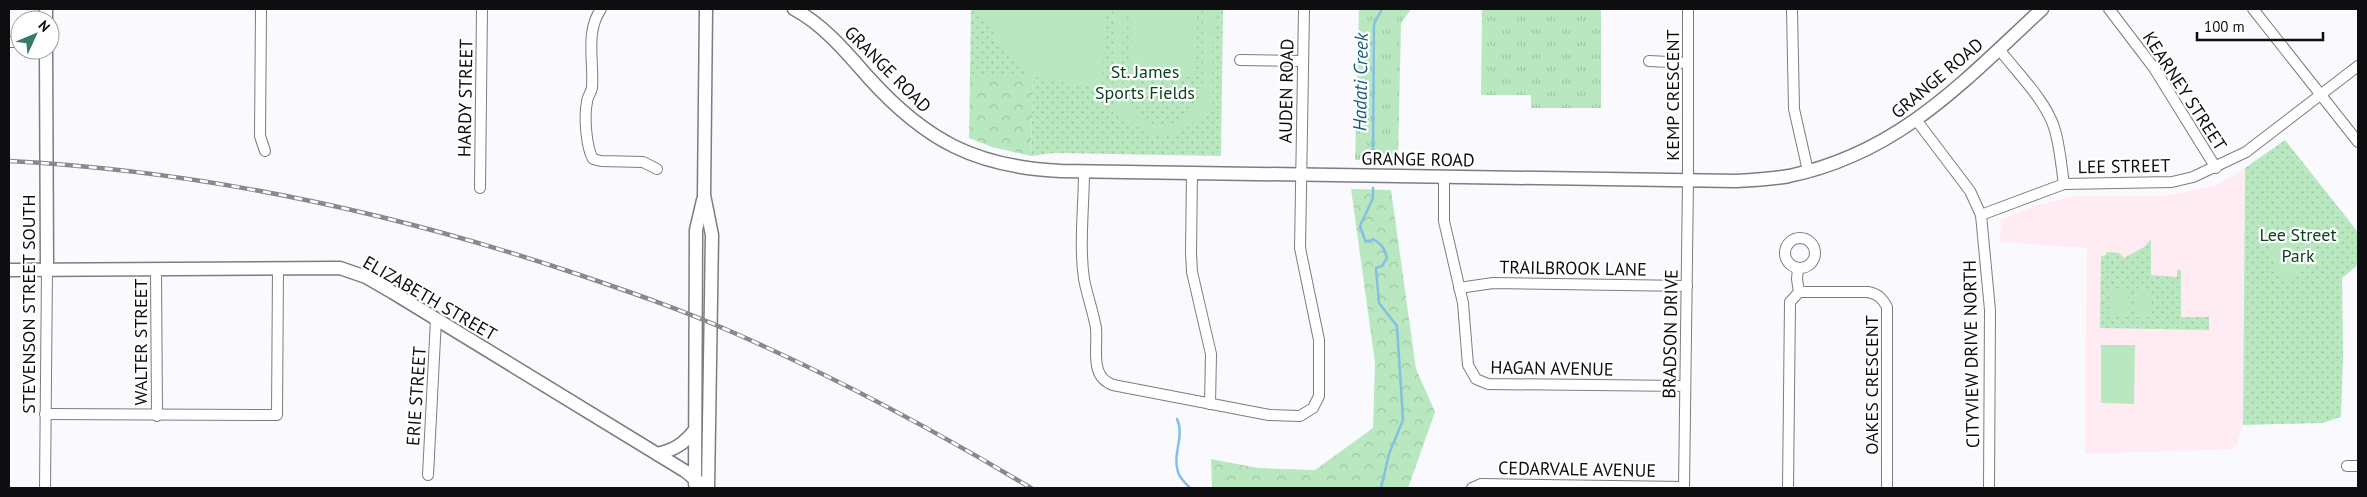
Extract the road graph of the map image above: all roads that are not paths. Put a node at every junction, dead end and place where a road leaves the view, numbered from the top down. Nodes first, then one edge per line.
1 (261, 9) edge
2 (482, 9) edge
3 (601, 9) edge
4 (706, 9) edge
5 (794, 9) edge
6 (1304, 9) edge
7 (1688, 9) edge
8 (1792, 9) edge
9 (2042, 9) edge
10 (2109, 9) edge
11 (2253, 9) edge
12 (1998, 49) junction
13 (46, 60) edge
14 (1240, 60) dead end
15 (1303, 61) junction
16 (1648, 61) dead end
17 (1688, 63) junction
18 (2358, 66) edge
19 (2322, 94) junction
20 (1917, 120) junction
21 (2358, 142) edge
22 (266, 151) dead end
23 (2216, 168) junction
24 (657, 169) dead end
25 (1084, 171) junction
26 (1808, 171) junction
27 (1192, 172) junction
28 (1301, 175) junction
29 (1444, 177) junction
30 (1688, 181) junction
31 (2064, 184) junction
32 (480, 188) dead end
33 (704, 195) junction
34 (1981, 215) junction
35 (278, 268) junction
36 (1798, 268) dead end
37 (47, 269) junction
38 (156, 269) junction
39 (9, 270) edge
40 (1687, 286) junction
41 (1460, 288) junction
42 (1799, 292) junction
43 (436, 319) junction
44 (1685, 386) junction
45 (1210, 404) junction
46 (45, 414) junction
47 (157, 416) junction
48 (695, 430) junction
49 (657, 454) junction
50 (2347, 466) dead end
51 (2358, 466) edge
52 (428, 475) dead end
53 (695, 484) edge
54 (45, 488) edge
55 (707, 488) edge
56 (1472, 488) edge
57 (1684, 488) edge
58 (1788, 488) edge
59 (1887, 488) edge
60 (1989, 488) edge

1 - 22 street
2 - 32 street, HARDY STREET
3 - 24 street
4 - 33 main road
5 - 25 main road, GRANGE ROAD
6 - 15 street, AUDEN ROAD
7 - 17 street, KEMP CRESCENT
8 - 26 street
9 - 12 main road, GRANGE ROAD
10 - 23 street, KEARNEY STREET
11 - 19 street
12 - 20 main road, GRANGE ROAD
12 - 31 street
13 - 37 main road, STEVENSON STREET SOUTH
14 - 15 street
15 - 28 street, AUDEN ROAD
16 - 17 street
17 - 30 street, KEMP CRESCENT
18 - 19 street, LEE STREET
19 - 21 street
19 - 23 street, LEE STREET
20 - 26 main road, GRANGE ROAD
20 - 34 street, CITYVIEW DRIVE NORTH
23 - 31 street, LEE STREET
25 - 27 main road, GRANGE ROAD
25 - 45 street
26 - 30 main road, GRANGE ROAD
27 - 28 main road, GRANGE ROAD
27 - 45 street
28 - 29 main road, GRANGE ROAD
28 - 45 street, AUDEN ROAD
29 - 30 main road, GRANGE ROAD
29 - 41 street, HAGAN AVENUE
30 - 40 street, BRADSON DRIVE
31 - 34 street, LEE STREET
33 - 48 main road
33 - 55 main road
34 - 60 street, CITYVIEW DRIVE NORTH
35 - 38 main road, ELIZABETH STREET
35 - 43 main road, ELIZABETH STREET
35 - 47 street
36 - 42 street
37 - 38 main road, ELIZABETH STREET
37 - 39 main road, ELIZABETH STREET
37 - 46 street, STEVENSON STREET SOUTH
38 - 47 street, WALTER STREET
40 - 41 street, TRAILBROOK LANE
40 - 44 street, BRADSON DRIVE
41 - 44 street, HAGAN AVENUE
42 - 58 street
42 - 59 street, OAKES CRESCENT
43 - 49 main road, ELIZABETH STREET
43 - 52 street, ERIE STREET
44 - 57 street, BRADSON DRIVE
46 - 47 street
46 - 54 street, STEVENSON STREET SOUTH
48 - 49 main road
48 - 53 main road
49 - 53 main road, ELIZABETH STREET
50 - 51 street
53 - 55 main road, ELIZABETH STREET
56 - 57 street, CEDARVALE AVENUE

